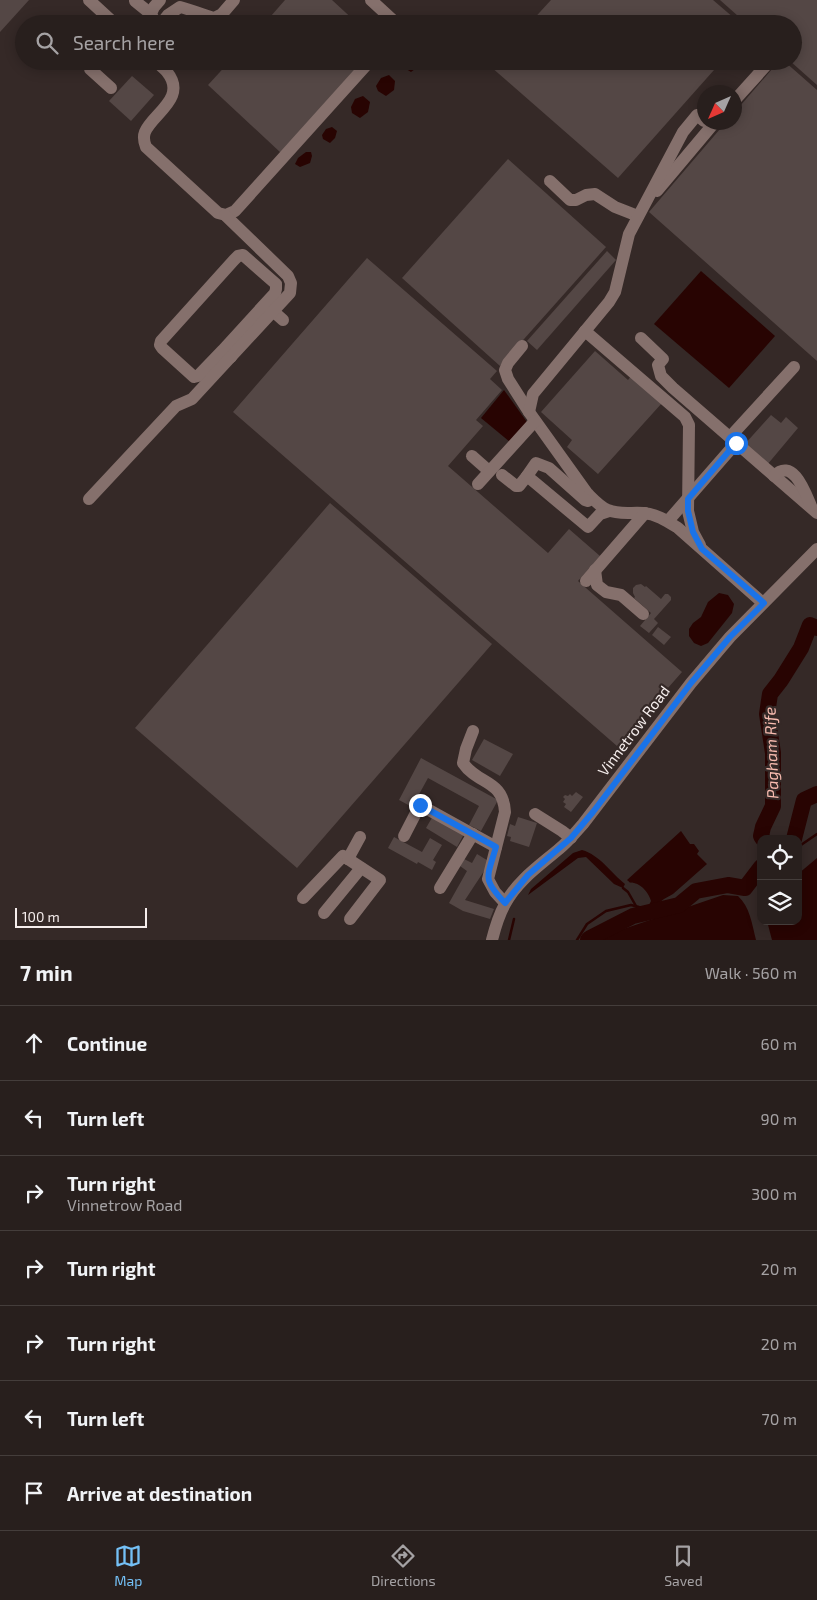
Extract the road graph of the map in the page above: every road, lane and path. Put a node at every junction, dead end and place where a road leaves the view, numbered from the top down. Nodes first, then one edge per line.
1 (90, 0) edge
2 (160, 0) edge
3 (234, 0) edge
4 (371, 0) edge
5 (135, 1) edge
6 (106, 15) edge
7 (151, 15) edge
8 (156, 15) edge
9 (169, 15) edge
10 (203, 15) edge
11 (220, 15) edge
12 (387, 15) edge
13 (91, 70) edge
14 (165, 70) edge
15 (362, 70) edge
16 (762, 70) edge
17 (111, 88) dead end
18 (742, 92) edge
19 (697, 115) edge
20 (704, 130) edge
21 (550, 181) dead end
22 (639, 213) junction
23 (226, 215) junction
24 (256, 322) junction
25 (585, 331) junction
26 (641, 338) dead end
27 (522, 346) dead end
28 (227, 353) junction
29 (794, 367) dead end
30 (532, 416) junction
31 (733, 440) junction
32 (472, 456) dead end
33 (489, 471) junction
34 (502, 475) dead end
35 (527, 476) junction
36 (478, 484) dead end
37 (89, 499) dead end
38 (688, 499) junction
39 (603, 507) junction
40 (814, 511) edge
41 (645, 513) junction
42 (668, 521) junction
43 (702, 549) junction
44 (817, 549) edge
45 (595, 570) junction
46 (586, 581) dead end
47 (764, 603) junction
48 (643, 614) dead end
49 (473, 732) dead end
50 (535, 814) dead end
51 (473, 834) junction
52 (404, 836) dead end
53 (360, 837) dead end
54 (571, 838) junction
55 (496, 847) junction
56 (348, 859) junction
57 (361, 868) junction
58 (440, 888) dead end
59 (304, 898) dead end
60 (505, 903) junction
61 (324, 913) dead end
62 (350, 919) dead end
63 (492, 940) edge

1 - 6 street
2 - 8 street
3 - 11 street
4 - 12 street
5 - 7 street
9 - 10 street
13 - 17 street
14 - 23 street
15 - 23 street
16 - 18 street
19 - 22 street
20 - 22 street
21 - 22 street
22 - 25 street
23 - 24 street
24 - 28 street
24 - 28 street
25 - 30 street
25 - 38 street
26 - 31 street
27 - 30 street
28 - 37 street
29 - 31 street
30 - 33 street
30 - 39 street
31 - 38 street
31 - 40 street
32 - 33 street
33 - 36 street
34 - 35 street
35 - 39 street
35 - 39 street
38 - 42 street
38 - 43 street
39 - 41 street
41 - 42 street
41 - 45 street
42 - 43 street
43 - 47 street
44 - 47 street, Vinnetrow Road
45 - 46 street
45 - 48 street
47 - 54 street, Vinnetrow Road
49 - 55 street
50 - 54 street
51 - 52 street
51 - 55 street
51 - 58 street
53 - 56 street
54 - 60 street, Vinnetrow Road
55 - 60 street
56 - 57 street
56 - 59 street
57 - 61 street
57 - 62 street
60 - 63 street, Vinnetrow Road

